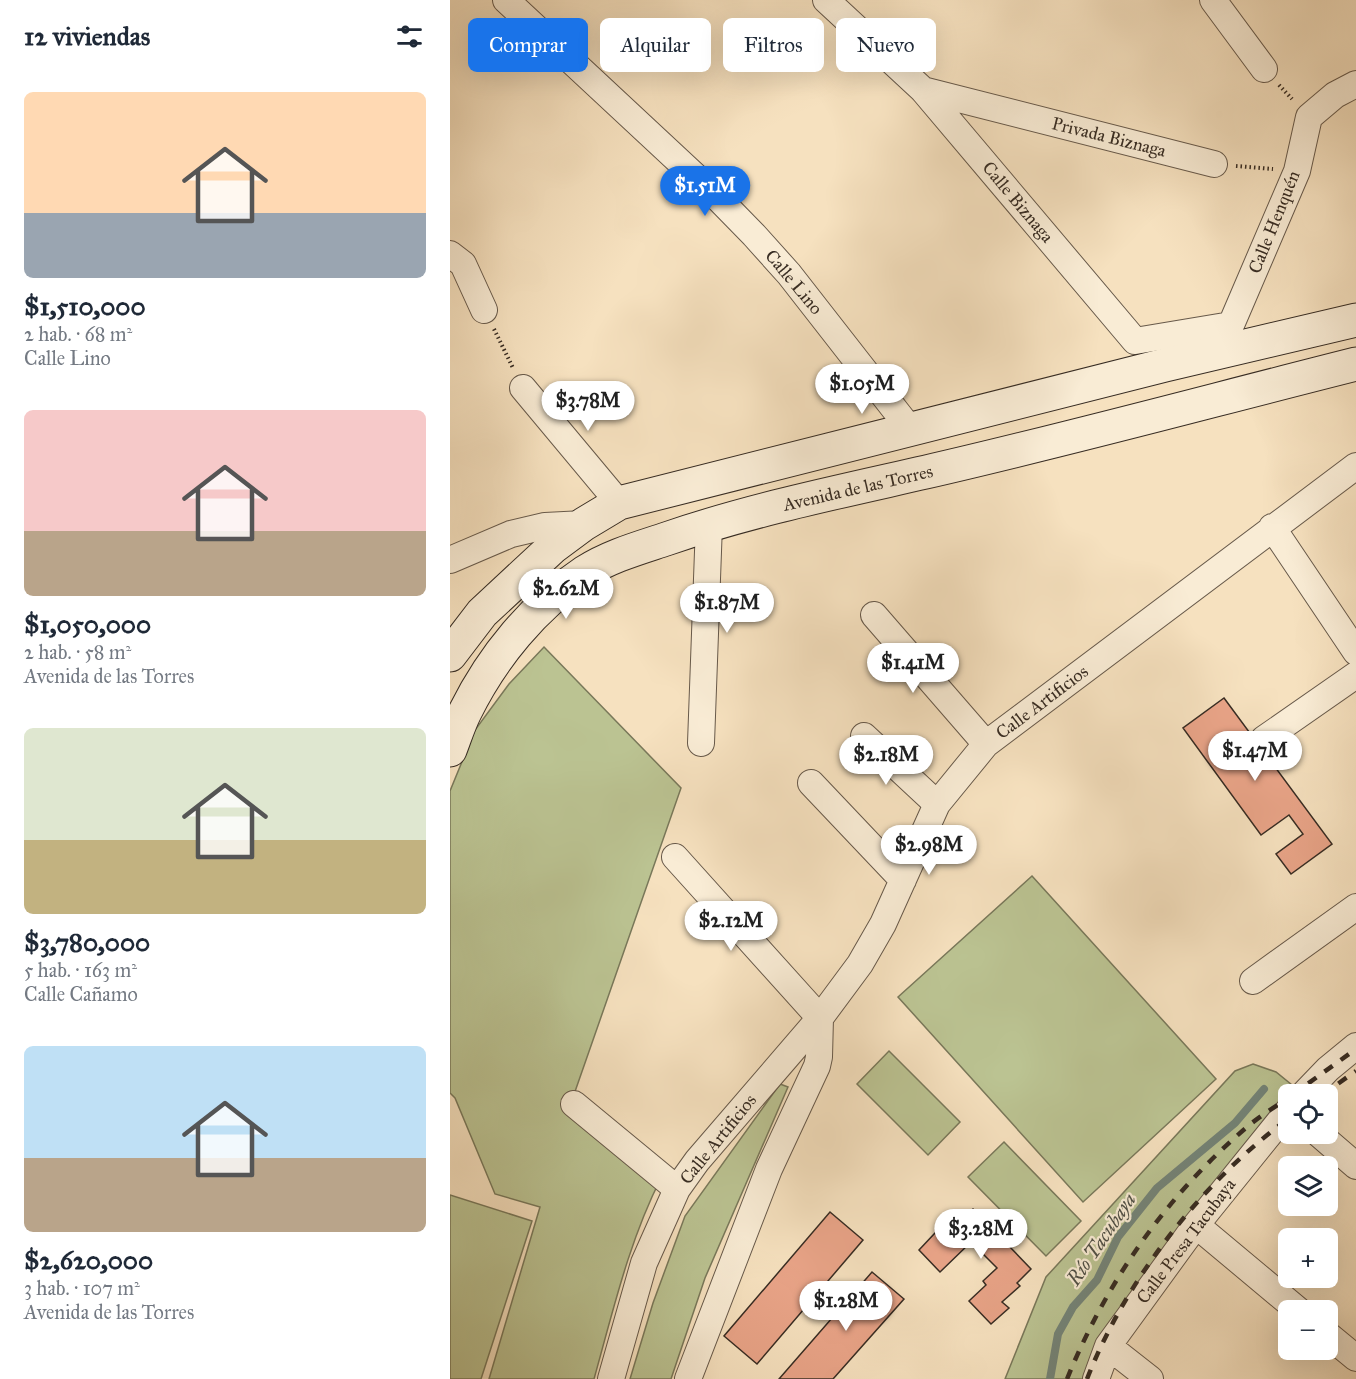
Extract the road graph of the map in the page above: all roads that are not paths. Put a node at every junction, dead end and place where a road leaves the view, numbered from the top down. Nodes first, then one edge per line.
1 (506, 0) edge
2 (826, 0) edge
3 (1213, 0) edge
4 (1264, 69) road end
5 (1356, 84) edge
6 (923, 90) junction
7 (1214, 164) road end
8 (454, 264) edge
9 (484, 310) road end
10 (1356, 320) edge
11 (1231, 325) joint
12 (1356, 364) edge
13 (523, 388) road end
14 (910, 429) junction
15 (807, 455) junction
16 (1356, 466) edge
17 (812, 498) junction
18 (619, 503) junction
19 (584, 524) junction
20 (709, 524) junction
21 (1272, 527) junction
22 (450, 560) edge
23 (874, 615) dead end
24 (1356, 652) edge
25 (450, 655) edge
26 (1356, 675) edge
27 (864, 736) dead end
28 (1264, 739) dead end
29 (701, 743) dead end
30 (986, 744) junction
31 (450, 750) edge
32 (811, 783) dead end
33 (938, 804) junction
34 (675, 857) dead end
35 (903, 880) junction
36 (1356, 907) edge
37 (1253, 981) dead end
38 (820, 1018) junction
39 (1356, 1046) edge
40 (1314, 1084) edge
41 (574, 1104) dead end
42 (1278, 1123) edge
43 (1331, 1144) edge
44 (1356, 1166) edge
45 (677, 1189) junction
46 (1196, 1225) junction
47 (1286, 1300) edge
48 (1338, 1344) edge
49 (1108, 1346) junction
50 (1356, 1359) edge
51 (611, 1379) edge
52 (688, 1379) edge
53 (1096, 1379) edge
54 (1149, 1379) edge

1 - 14 street, Calle Lino
2 - 6 street, Calle Biznaga
3 - 4 street
5 - 11 street, Calle Henquén
6 - 7 street, Privada Biznaga
6 - 11 street, Calle Biznaga
8 - 9 street
10 - 14 street
12 - 17 street, Avenida de las Torres
13 - 18 street
14 - 15 street
15 - 17 street
15 - 18 street
16 - 21 street, Calle Artificios
17 - 20 street, Avenida de las Torres
18 - 19 street
19 - 22 street
19 - 25 street
20 - 29 street
20 - 31 street, Avenida de las Torres
21 - 24 street
21 - 30 street, Calle Artificios
23 - 30 street
26 - 28 street
27 - 33 street
30 - 33 street, Calle Artificios
32 - 35 street
33 - 35 street, Calle Artificios
34 - 38 street
35 - 38 street, Calle Artificios
36 - 37 street
38 - 45 street, Calle Artificios
38 - 52 street
39 - 40 street
41 - 45 street
42 - 46 street, Calle Presa Tacubaya
43 - 44 street
45 - 51 street, Calle Artificios
46 - 47 street
46 - 49 street, Calle Presa Tacubaya
48 - 50 street
49 - 53 street, Calle Presa Tacubaya
49 - 54 street

